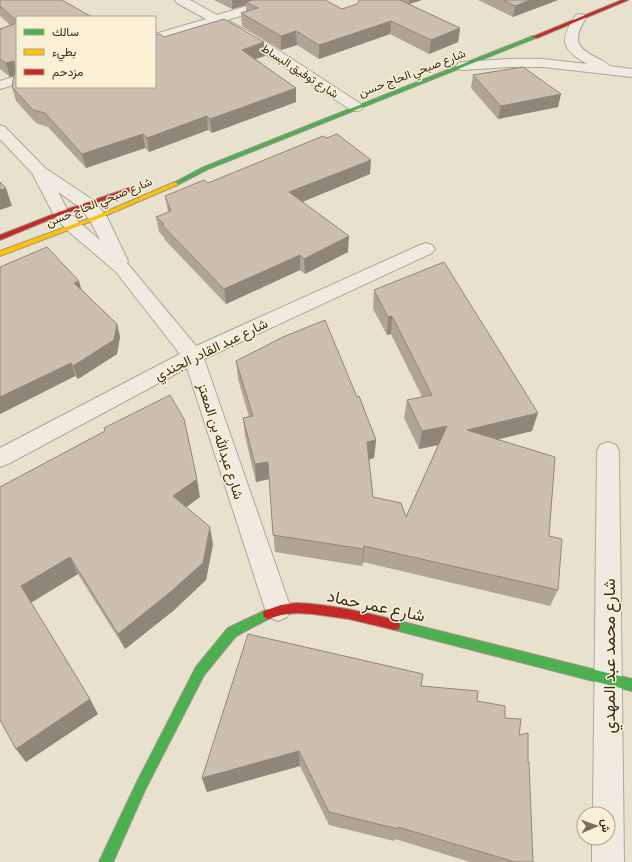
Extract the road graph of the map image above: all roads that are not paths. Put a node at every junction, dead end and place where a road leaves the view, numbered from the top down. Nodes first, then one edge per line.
1 (181, 0) edge
2 (280, 0) edge
3 (626, 0) edge
4 (580, 18) junction
5 (217, 19) junction
6 (156, 38) edge
7 (463, 66) junction
8 (610, 70) junction
9 (632, 73) edge
10 (16, 80) edge
11 (0, 85) edge
12 (356, 107) junction
13 (0, 130) edge
14 (206, 168) junction
15 (39, 171) junction
16 (168, 177) dead end
17 (138, 187) dead end
18 (87, 204) junction
19 (61, 213) junction
20 (98, 217) junction
21 (74, 227) junction
22 (0, 238) edge
23 (426, 248) dead end
24 (0, 254) edge
25 (122, 268) junction
26 (193, 356) junction
27 (608, 451) dead end
28 (0, 458) edge
29 (278, 609) junction
30 (621, 683) edge
31 (106, 862) edge
32 (608, 862) edge

1 - 5 street, شارع توفيق البساط
2 - 5 street
3 - 4 street, شارع صبحي الحاج حسن
4 - 7 street, شارع صبحي الحاج حسن
4 - 8 street
5 - 6 street
5 - 12 street, شارع توفيق البساط
7 - 8 street
7 - 12 street, شارع صبحي الحاج حسن
8 - 9 street
10 - 11 street
12 - 14 street, شارع صبحي الحاج حسن
13 - 15 street, شارع عبدالله بن المعتز
14 - 16 street, شارع صبحي الحاج حسن
14 - 20 street, شارع صبحي الحاج حسن
15 - 18 street, شارع عبدالله بن المعتز
15 - 19 street, شارع عبدالله بن المعتز
17 - 18 street, شارع صبحي الحاج حسن
18 - 19 street, شارع صبحي الحاج حسن
18 - 20 street, شارع عبدالله بن المعتز
19 - 21 street, شارع عبدالله بن المعتز
19 - 22 street, شارع صبحي الحاج حسن
20 - 21 street, شارع صبحي الحاج حسن
20 - 25 street, شارع عبدالله بن المعتز
21 - 24 street, شارع صبحي الحاج حسن
21 - 25 street, شارع عبدالله بن المعتز
23 - 26 street, شارع عبد القادر الجندي
25 - 26 street, شارع عبدالله بن المعتز
26 - 28 street, شارع عبد القادر الجندي
26 - 29 street, شارع عبدالله بن المعتز
27 - 30 street, شارع محمد عبد المهدي
29 - 30 street, شارع عمر حماد
29 - 31 street, شارع عمر حماد
30 - 32 street, شارع محمد عبد المهدي

